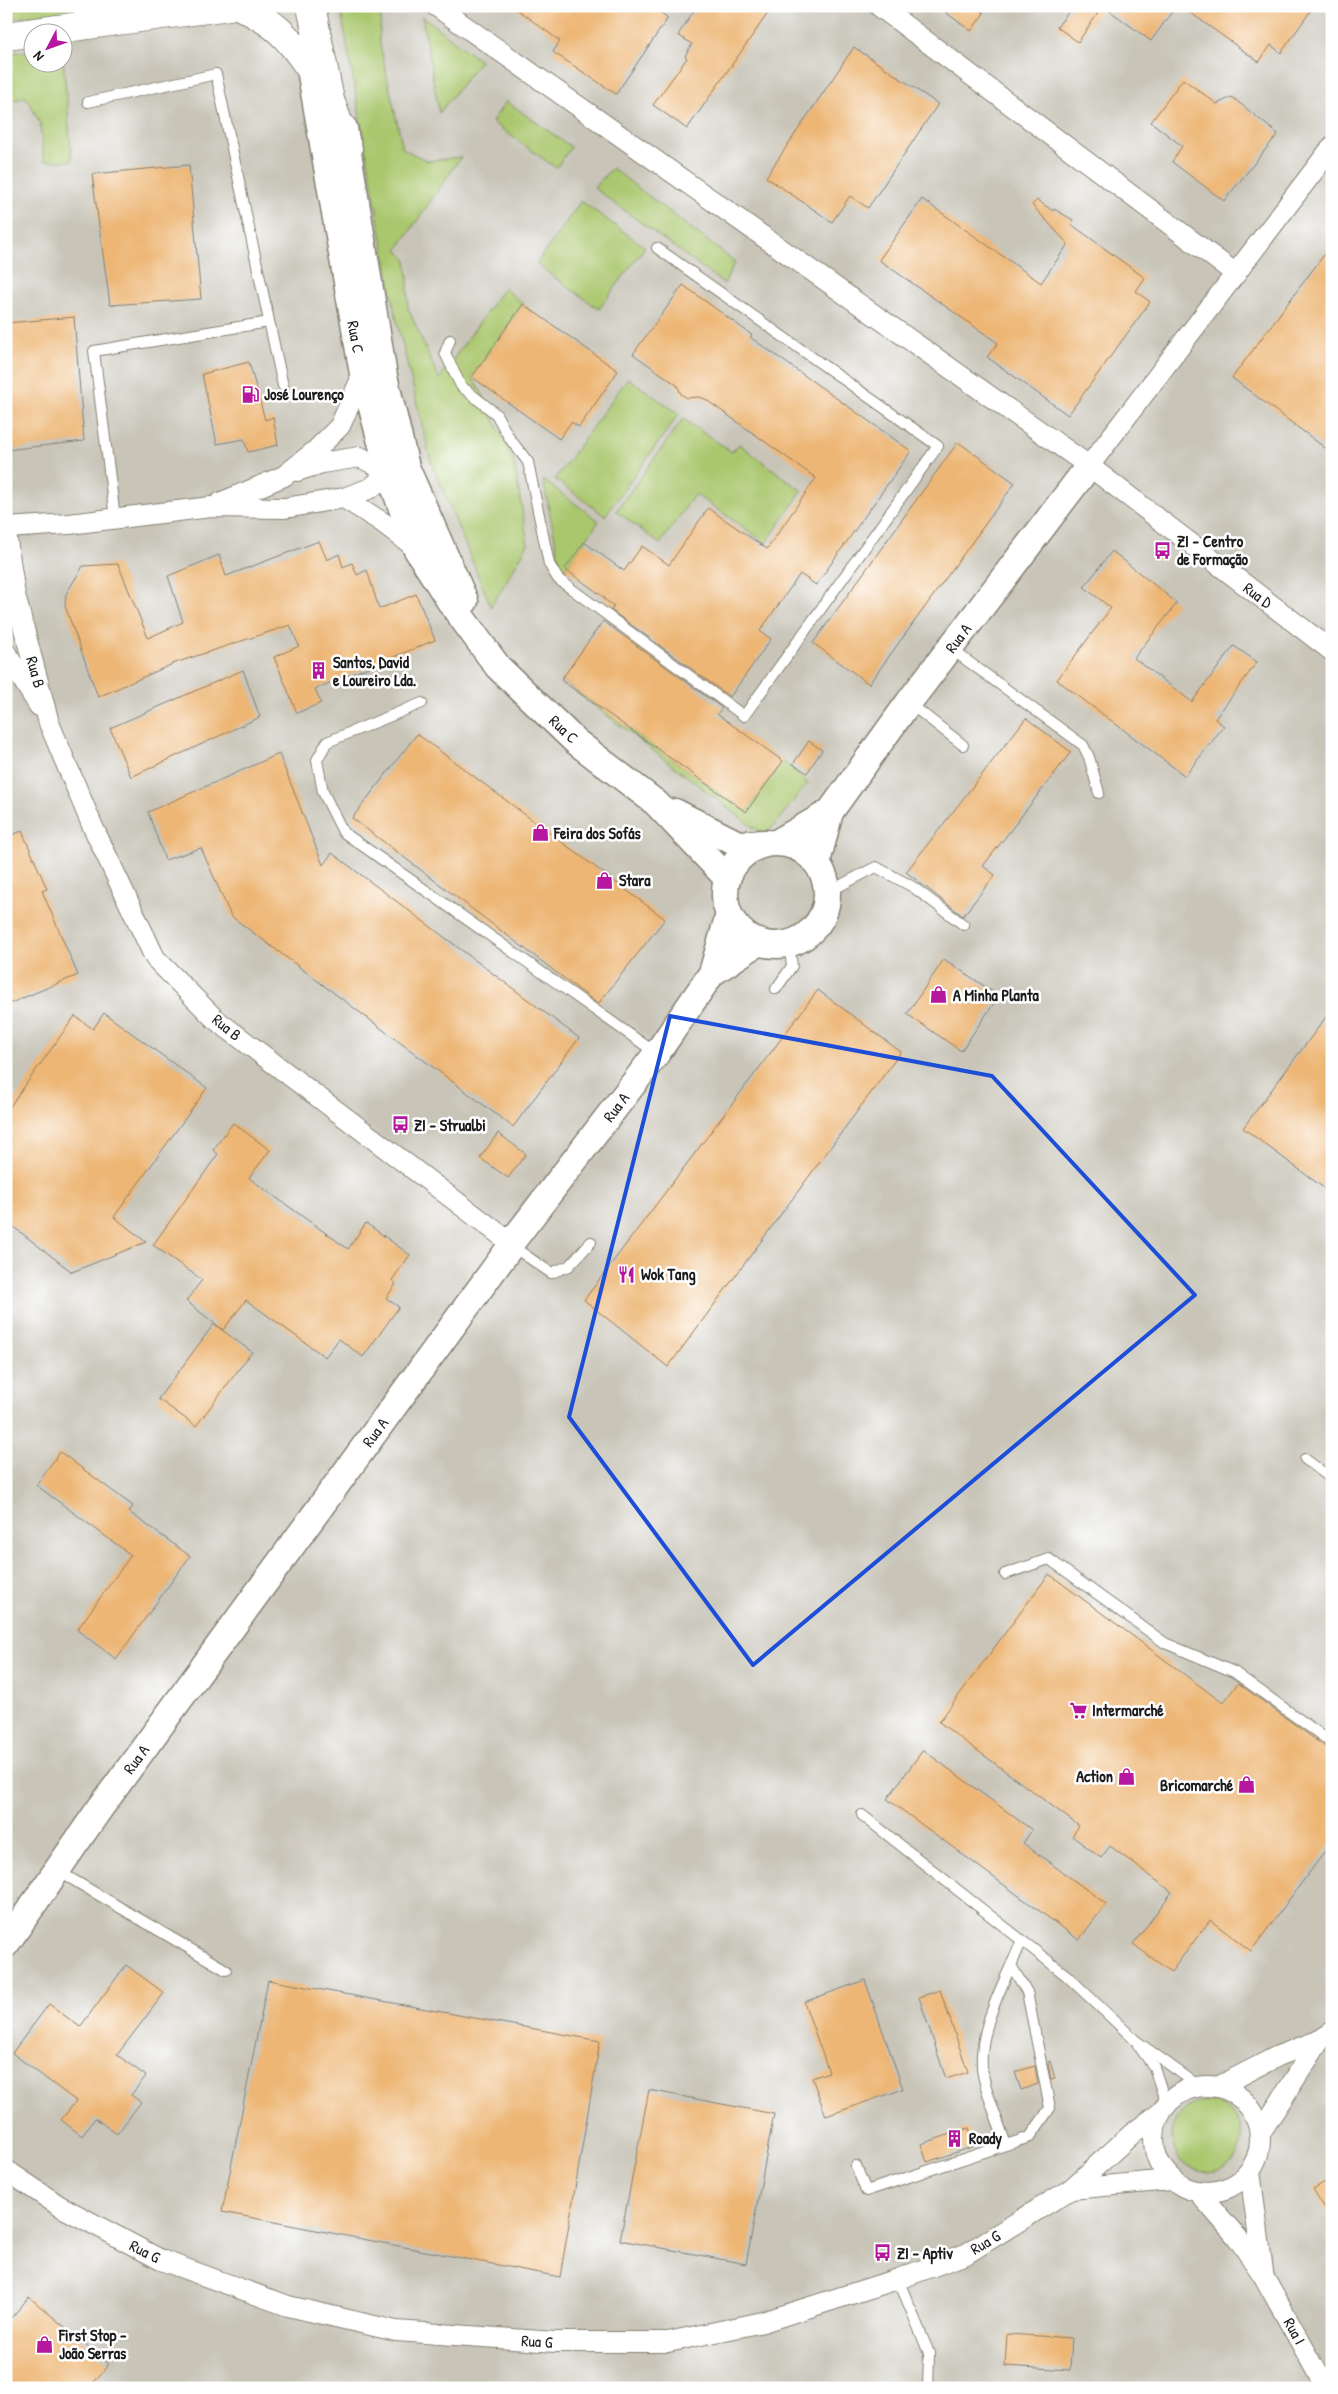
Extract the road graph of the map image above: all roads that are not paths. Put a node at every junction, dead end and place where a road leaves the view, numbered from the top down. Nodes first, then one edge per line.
1 (229, 6) edge
2 (240, 6) edge
3 (299, 6) edge
4 (311, 6) edge
5 (324, 6) edge
6 (436, 6) edge
7 (879, 6) edge
8 (6, 36) edge
9 (309, 66) junction
10 (88, 102) dead end
11 (1332, 147) edge
12 (348, 150) junction
13 (657, 248) dead end
14 (1236, 274) junction
15 (269, 322) junction
16 (450, 340) dead end
17 (362, 374) junction
18 (283, 386) dead end
19 (1089, 466) junction
20 (398, 470) junction
21 (284, 476) junction
22 (344, 498) junction
23 (212, 507) junction
24 (115, 518) junction
25 (6, 528) edge
26 (6, 533) edge
27 (416, 548) junction
28 (483, 643) junction
29 (950, 648) junction
30 (1332, 651) edge
31 (6, 653) edge
32 (6, 674) edge
33 (24, 683) junction
34 (909, 702) junction
35 (422, 703) dead end
36 (49, 723) junction
37 (963, 745) dead end
38 (1099, 793) dead end
39 (656, 803) junction
40 (830, 812) junction
41 (772, 843) junction
42 (817, 862) junction
43 (727, 878) junction
44 (828, 892) junction
45 (729, 914) junction
46 (964, 925) dead end
47 (759, 942) junction
48 (789, 944) junction
49 (712, 973) junction
50 (776, 989) dead end
51 (657, 1053) junction
52 (592, 1242) dead end
53 (511, 1245) junction
54 (1305, 1459) dead end
55 (1332, 1479) edge
56 (1005, 1574) dead end
57 (1332, 1743) edge
58 (862, 1815) dead end
59 (58, 1872) junction
60 (1022, 1940) junction
61 (6, 1944) edge
62 (1012, 1967) junction
63 (226, 1970) dead end
64 (1326, 2036) edge
65 (1135, 2040) junction
66 (1209, 2086) junction
67 (1163, 2109) junction
68 (1260, 2133) junction
69 (1006, 2145) junction
70 (856, 2166) dead end
71 (6, 2170) edge
72 (1250, 2171) junction
73 (1171, 2180) junction
74 (1070, 2189) junction
75 (1198, 2192) junction
76 (1263, 2275) junction
77 (898, 2279) junction
78 (928, 2388) edge
79 (1326, 2388) edge

1 - 8 main road
2 - 9 main road
3 - 9 street, Rua C
4 - 12 main road
5 - 12 street, Rua C
6 - 19 street, Rua D
7 - 14 street
9 - 17 street, Rua C
10 - 15 lane
11 - 14 street
12 - 20 street, Rua C
13 - 16 lane
14 - 19 street
15 - 18 lane
15 - 24 lane
17 - 20 street, Rua C
17 - 21 street
19 - 29 street, Rua A
19 - 30 street, Rua D
20 - 21 street
20 - 22 street
20 - 27 street, Rua C
20 - 28 street, Rua C
21 - 23 street
22 - 23 street
22 - 27 street
23 - 24 street
24 - 25 street
26 - 36 street, Rua B
27 - 28 street, Rua C
28 - 39 street, Rua C
29 - 34 street, Rua A
29 - 38 lane
31 - 33 street, Rua B
32 - 33 street, Rua B
33 - 36 street, Rua B
34 - 37 lane
34 - 40 street, Rua A
35 - 51 lane
36 - 53 street, Rua B
39 - 41 street, Rua C
39 - 43 street, Rua C
40 - 41 street, Rua A
40 - 42 street, Rua A
41 - 42 street
41 - 43 street
42 - 44 street
43 - 45 street
44 - 46 lane
44 - 48 street
45 - 47 street
45 - 49 street, Rua A
47 - 48 street
47 - 49 street
48 - 50 lane
49 - 51 street, Rua A
51 - 53 street, Rua A
52 - 53 lane
53 - 59 street, Rua A
54 - 55 lane
56 - 57 lane
58 - 60 lane
59 - 61 street, Rua A
59 - 63 lane
60 - 62 lane
60 - 65 lane
62 - 69 lane
62 - 69 lane
64 - 66 street
64 - 68 street
65 - 66 lane
65 - 67 lane
66 - 67 street
66 - 68 street
67 - 73 street
67 - 74 street, Rua G
68 - 72 street
69 - 70 lane
71 - 77 street, Rua G
72 - 75 street
72 - 76 street
73 - 74 street
73 - 75 street
74 - 77 street, Rua G
75 - 76 street, Rua I
76 - 79 street, Rua I
77 - 78 lane

